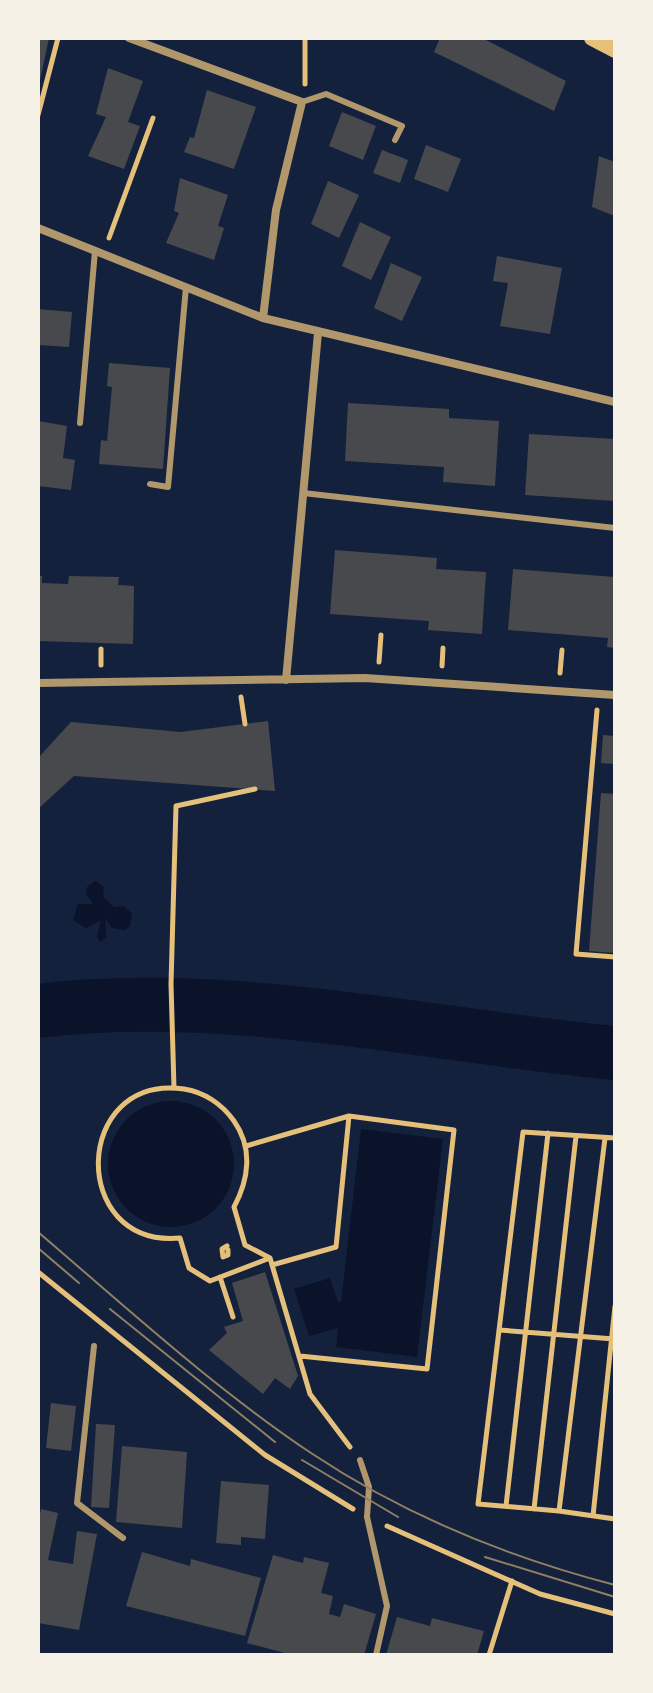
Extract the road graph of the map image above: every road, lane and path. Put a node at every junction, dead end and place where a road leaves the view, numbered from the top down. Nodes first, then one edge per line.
1 (58, 38) edge
2 (129, 38) edge
3 (305, 38) edge
4 (592, 38) edge
5 (615, 50) edge
6 (302, 102) junction
7 (38, 115) edge
8 (153, 118) dead end
9 (395, 140) dead end
10 (38, 228) edge
11 (99, 252) junction
12 (186, 287) junction
13 (263, 318) junction
14 (318, 333) junction
15 (615, 402) edge
16 (80, 423) dead end
17 (150, 484) dead end
18 (303, 493) junction
19 (615, 528) edge
20 (381, 635) dead end
21 (378, 679) junction
22 (286, 680) junction
23 (238, 681) junction
24 (38, 683) edge
25 (599, 693) junction
26 (615, 695) edge
27 (245, 724) dead end
28 (255, 789) dead end
29 (615, 957) edge
30 (174, 1088) junction
31 (349, 1116) junction
32 (548, 1133) junction
33 (576, 1136) junction
34 (605, 1138) junction
35 (615, 1138) edge
36 (246, 1146) junction
37 (271, 1262) junction
38 (38, 1272) edge
39 (220, 1277) junction
40 (615, 1306) edge
41 (233, 1317) dead end
42 (499, 1330) junction
43 (527, 1333) junction
44 (555, 1335) junction
45 (582, 1337) junction
46 (613, 1339) edge
47 (94, 1346) dead end
48 (300, 1356) junction
49 (360, 1460) joint
50 (506, 1506) junction
51 (534, 1509) junction
52 (559, 1511) junction
53 (593, 1516) junction
54 (367, 1517) junction
55 (615, 1519) edge
56 (123, 1538) dead end
57 (512, 1581) junction
58 (615, 1614) edge
59 (376, 1655) edge
60 (489, 1655) edge

1 - 7 path
2 - 6 street
3 - 6 path
4 - 5 main road
6 - 9 lane
6 - 13 street
8 - 11 path
10 - 11 street
11 - 12 street
11 - 16 lane
12 - 13 street
12 - 17 lane
13 - 14 street
14 - 15 street
14 - 18 street
18 - 19 lane
18 - 22 street
20 - 21 path
21 - 22 street
21 - 25 street
22 - 23 street
23 - 24 street
23 - 27 path
25 - 26 street
25 - 29 path
28 - 30 path
30 - 36 path
30 - 39 path
31 - 36 path
31 - 37 path
31 - 48 path
32 - 33 path
32 - 42 path
32 - 43 path
33 - 34 path
33 - 44 path
34 - 35 path
34 - 45 path
36 - 37 path
37 - 39 path
37 - 48 path
38 - 54 path
39 - 41 path
40 - 46 path
42 - 43 path
42 - 50 path
43 - 44 path
43 - 50 path
44 - 45 path
44 - 51 path
45 - 46 path
45 - 52 path
46 - 53 path
47 - 56 lane
48 - 49 path
49 - 54 lane
50 - 51 path
51 - 52 path
52 - 53 path
53 - 55 path
54 - 57 path
54 - 59 lane
57 - 58 path
57 - 60 path

